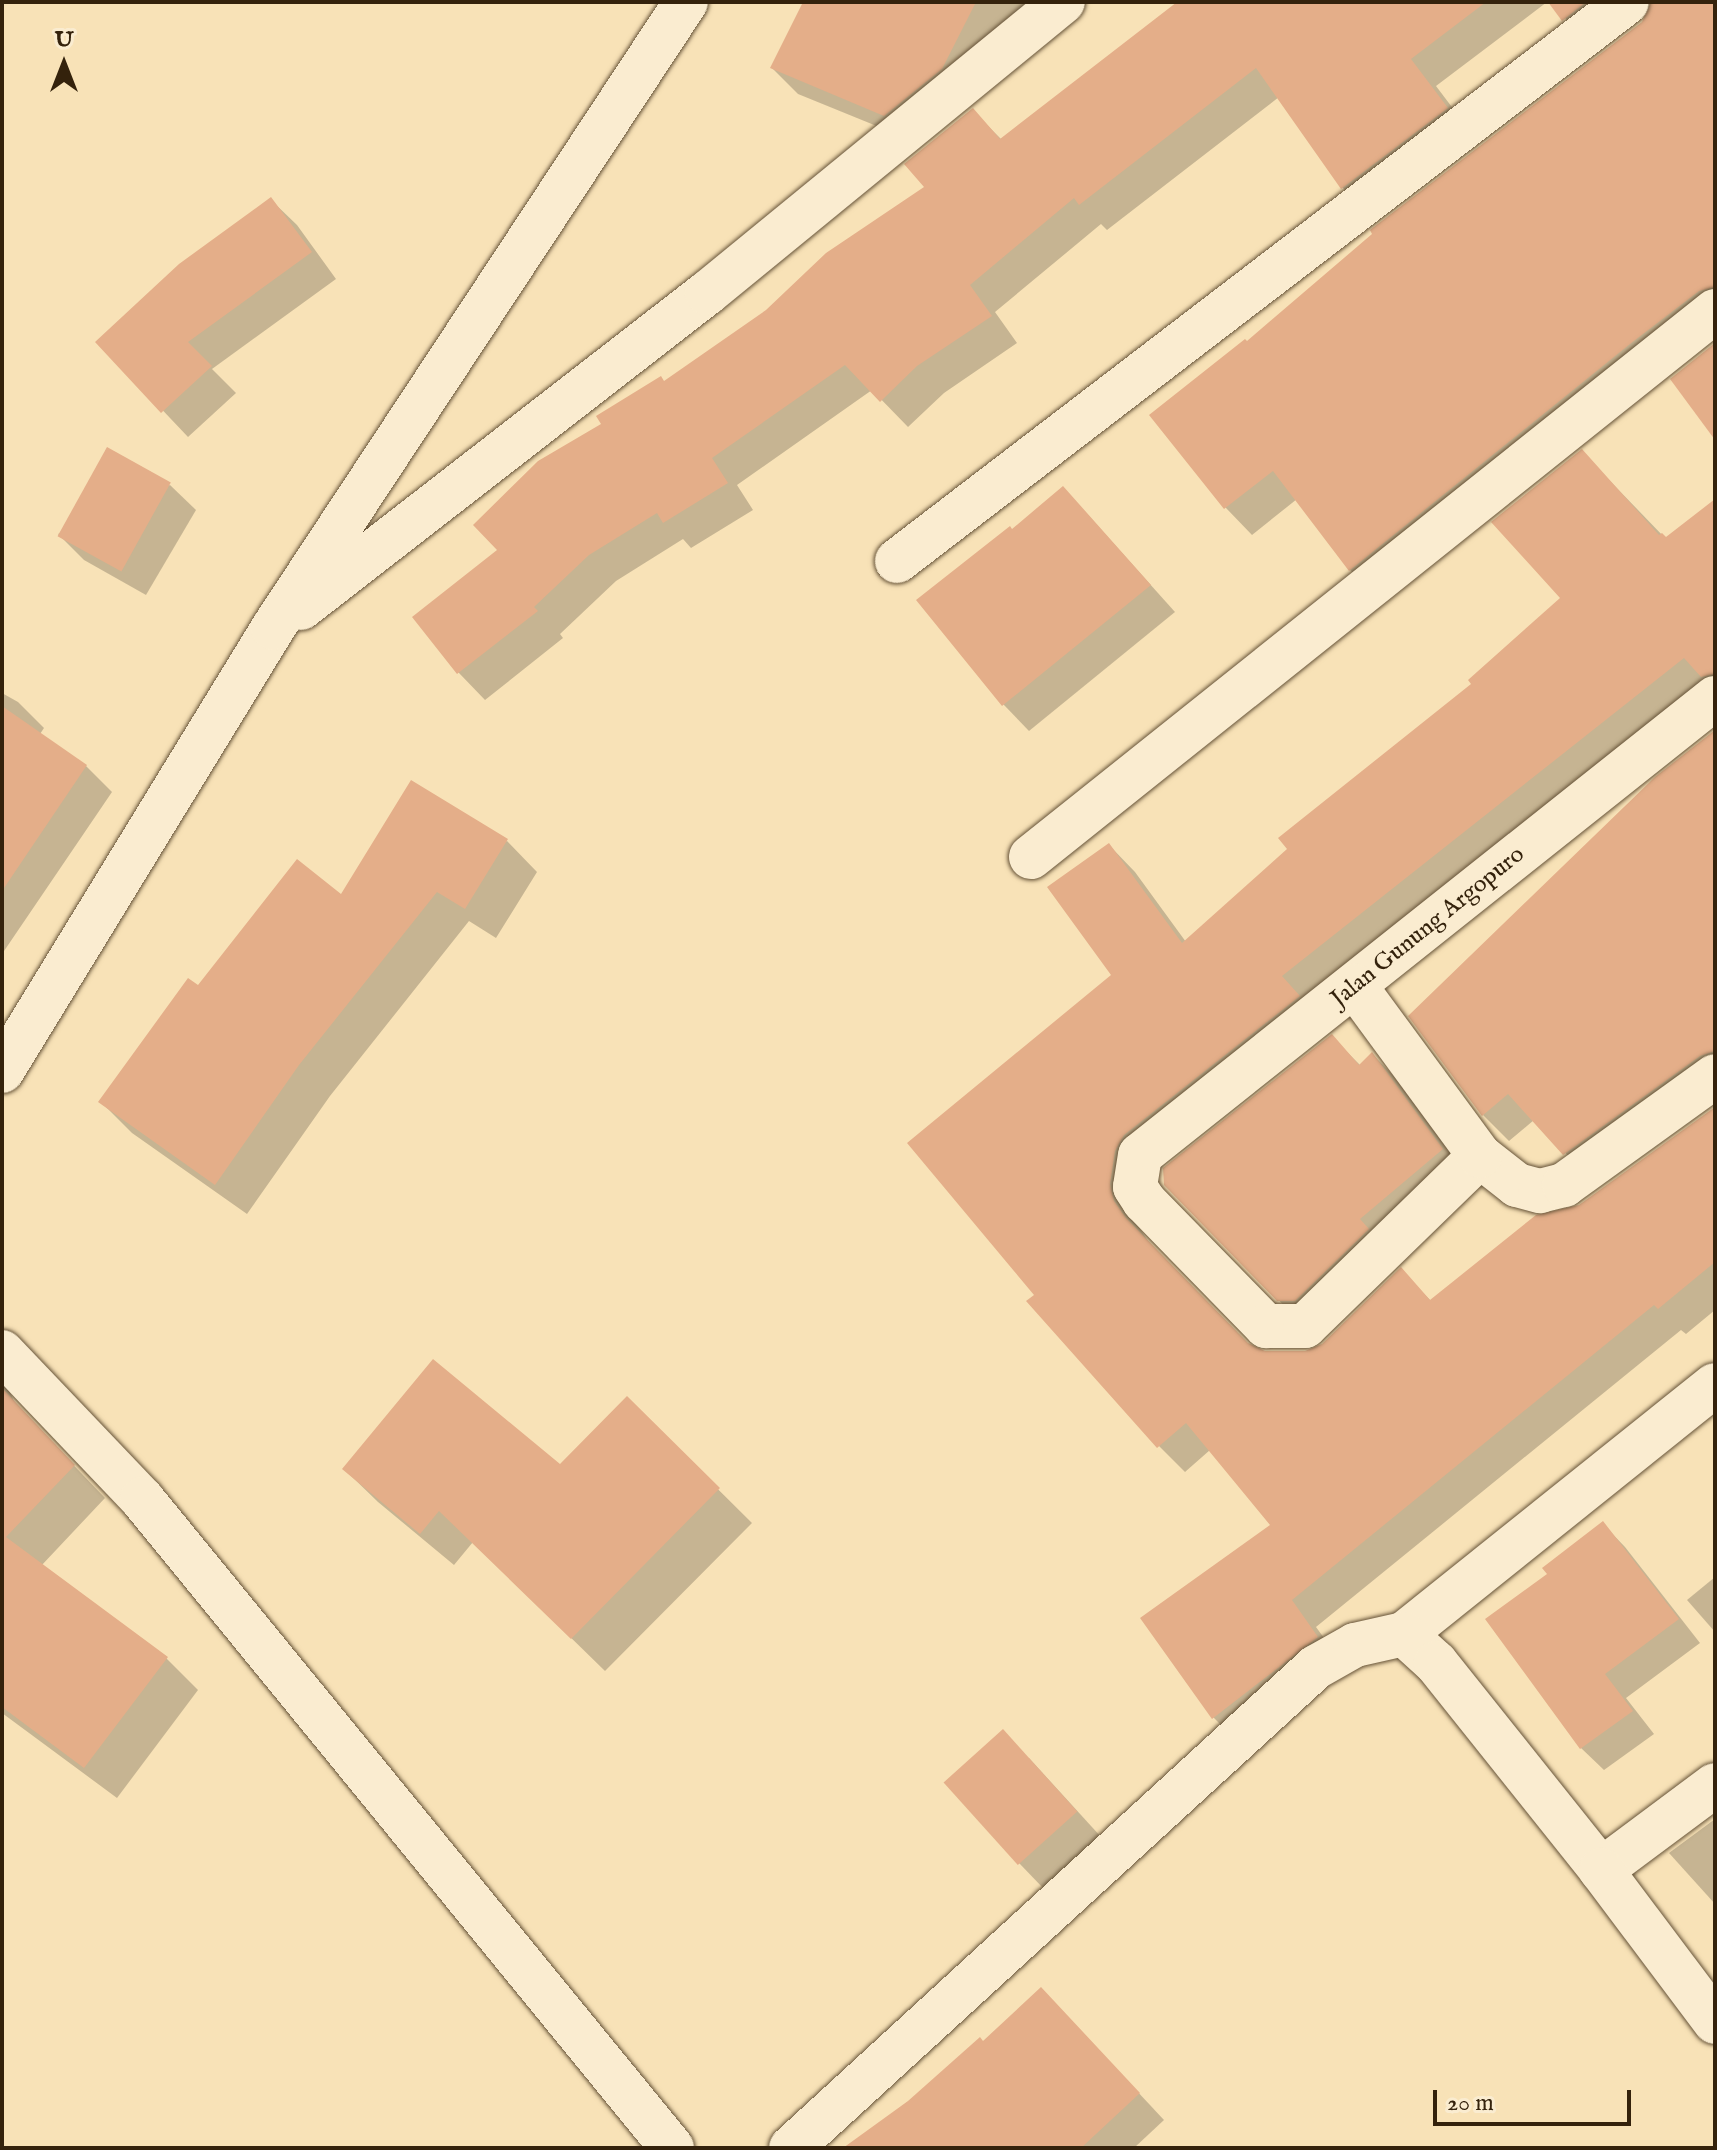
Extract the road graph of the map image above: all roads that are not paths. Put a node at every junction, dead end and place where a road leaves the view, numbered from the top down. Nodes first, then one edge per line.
1 (686, 2) edge
2 (1063, 2) edge
3 (1627, 2) edge
4 (1715, 311) edge
5 (897, 561) dead end
6 (273, 628) junction
7 (1715, 698) edge
8 (1031, 857) dead end
9 (1355, 986) junction
10 (2, 1071) edge
11 (1715, 1076) edge
12 (1480, 1156) junction
13 (2, 1352) edge
14 (1715, 1385) edge
15 (1404, 1634) junction
16 (1715, 1785) edge
17 (1601, 1870) junction
18 (1715, 2022) edge
19 (672, 2148) edge
20 (791, 2148) edge

1 - 6 street
2 - 6 street
3 - 5 street
4 - 8 street
6 - 10 street
7 - 9 street, Jalan Gunung Argopuro
9 - 12 street
9 - 12 street, Jalan Gunung Argopuro
11 - 12 street
13 - 19 street
14 - 15 street
15 - 17 street
15 - 20 street
16 - 17 street
17 - 18 street

